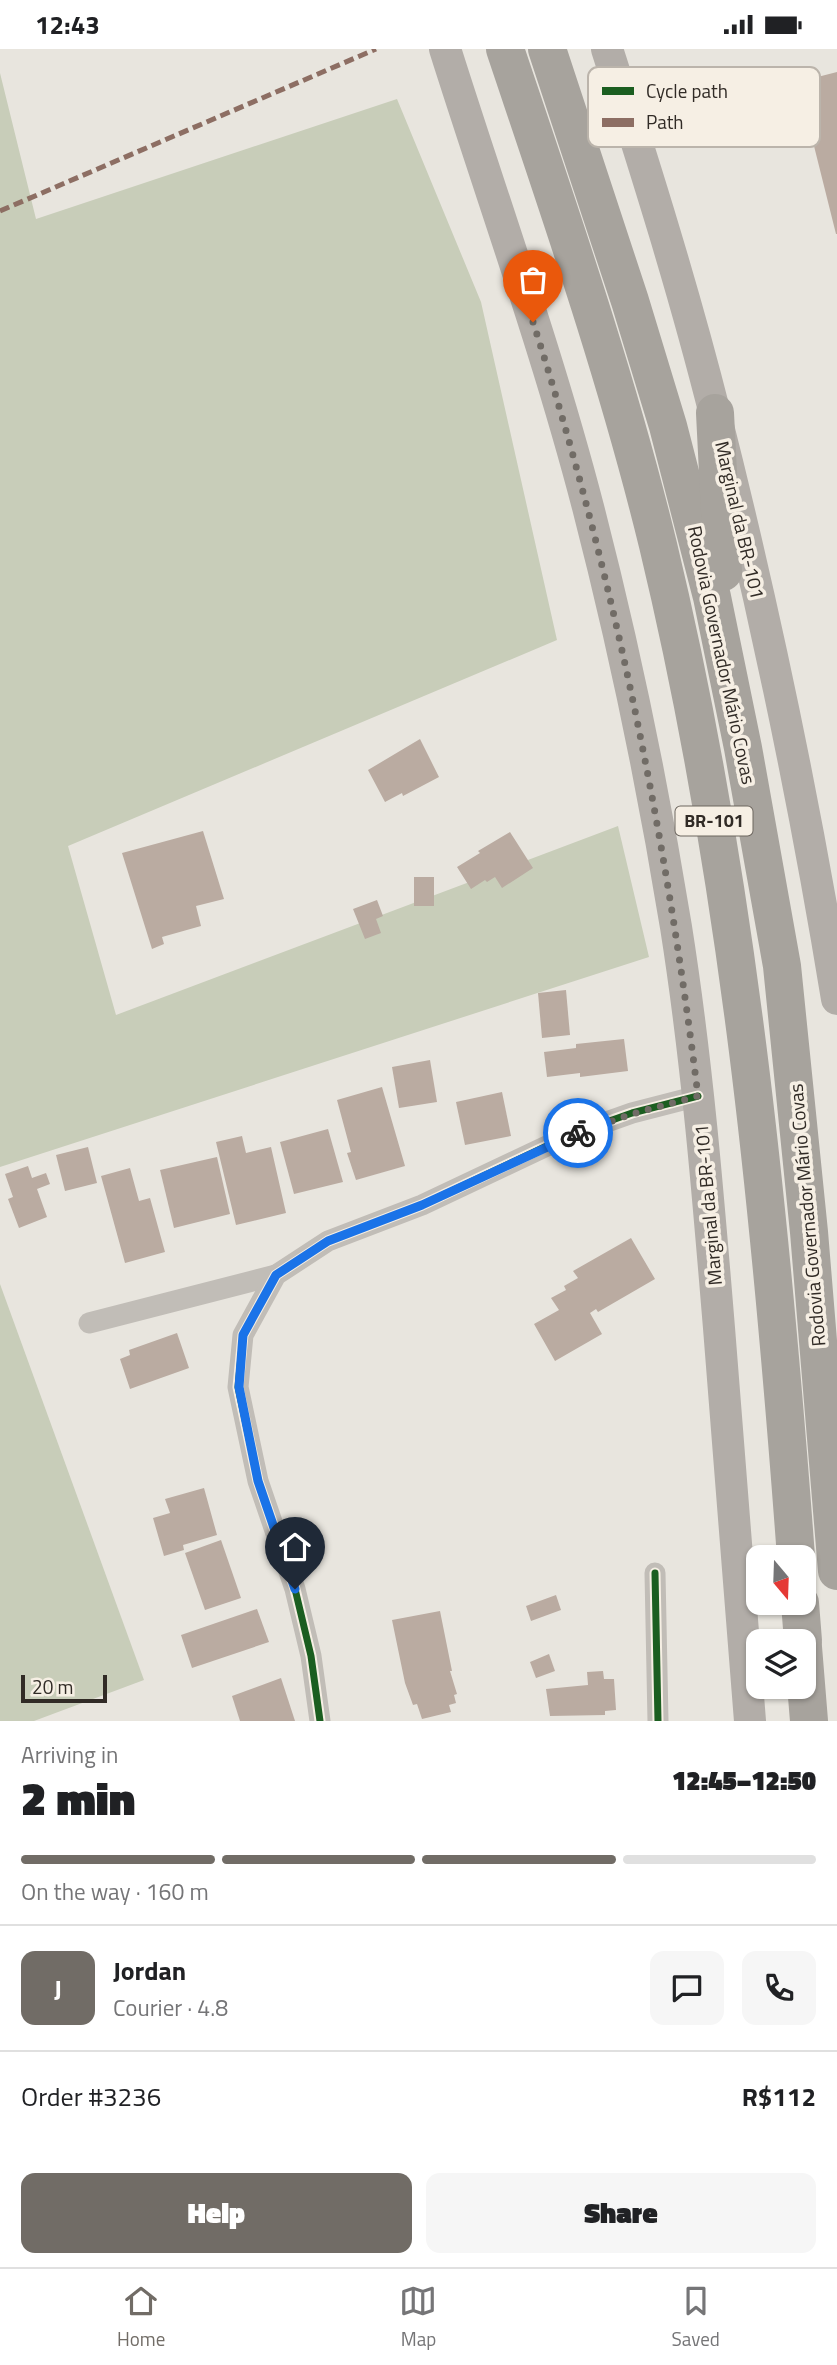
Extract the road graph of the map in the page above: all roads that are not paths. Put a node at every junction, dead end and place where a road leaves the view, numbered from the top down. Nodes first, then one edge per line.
1 (444, 49) edge
2 (505, 49) edge
3 (547, 49) edge
4 (607, 49) edge
5 (613, 67) edge
6 (640, 147) edge
7 (715, 413) junction
8 (728, 672) junction
9 (837, 999) edge
10 (698, 1096) junction
11 (276, 1275) junction
12 (89, 1323) dead end
13 (795, 1545) edge
14 (837, 1571) edge
15 (655, 1573) dead end
16 (807, 1699) edge
17 (320, 1721) edge
18 (658, 1721) edge
19 (750, 1721) edge
20 (809, 1721) edge

1 - 10 main road, Marginal da BR-101
2 - 13 highway, Rodovia Governador Mário Covas / BR-101
3 - 8 highway, Rodovia Governador Mário Covas / BR-101
4 - 5 main road, Marginal da BR-101
6 - 7 main road, Marginal da BR-101
7 - 8 highway
7 - 9 main road, Marginal da BR-101
8 - 14 highway, Rodovia Governador Mário Covas / BR-101
10 - 11 street
10 - 19 main road, Marginal da BR-101
11 - 12 street
11 - 17 street
15 - 18 street
16 - 20 highway

